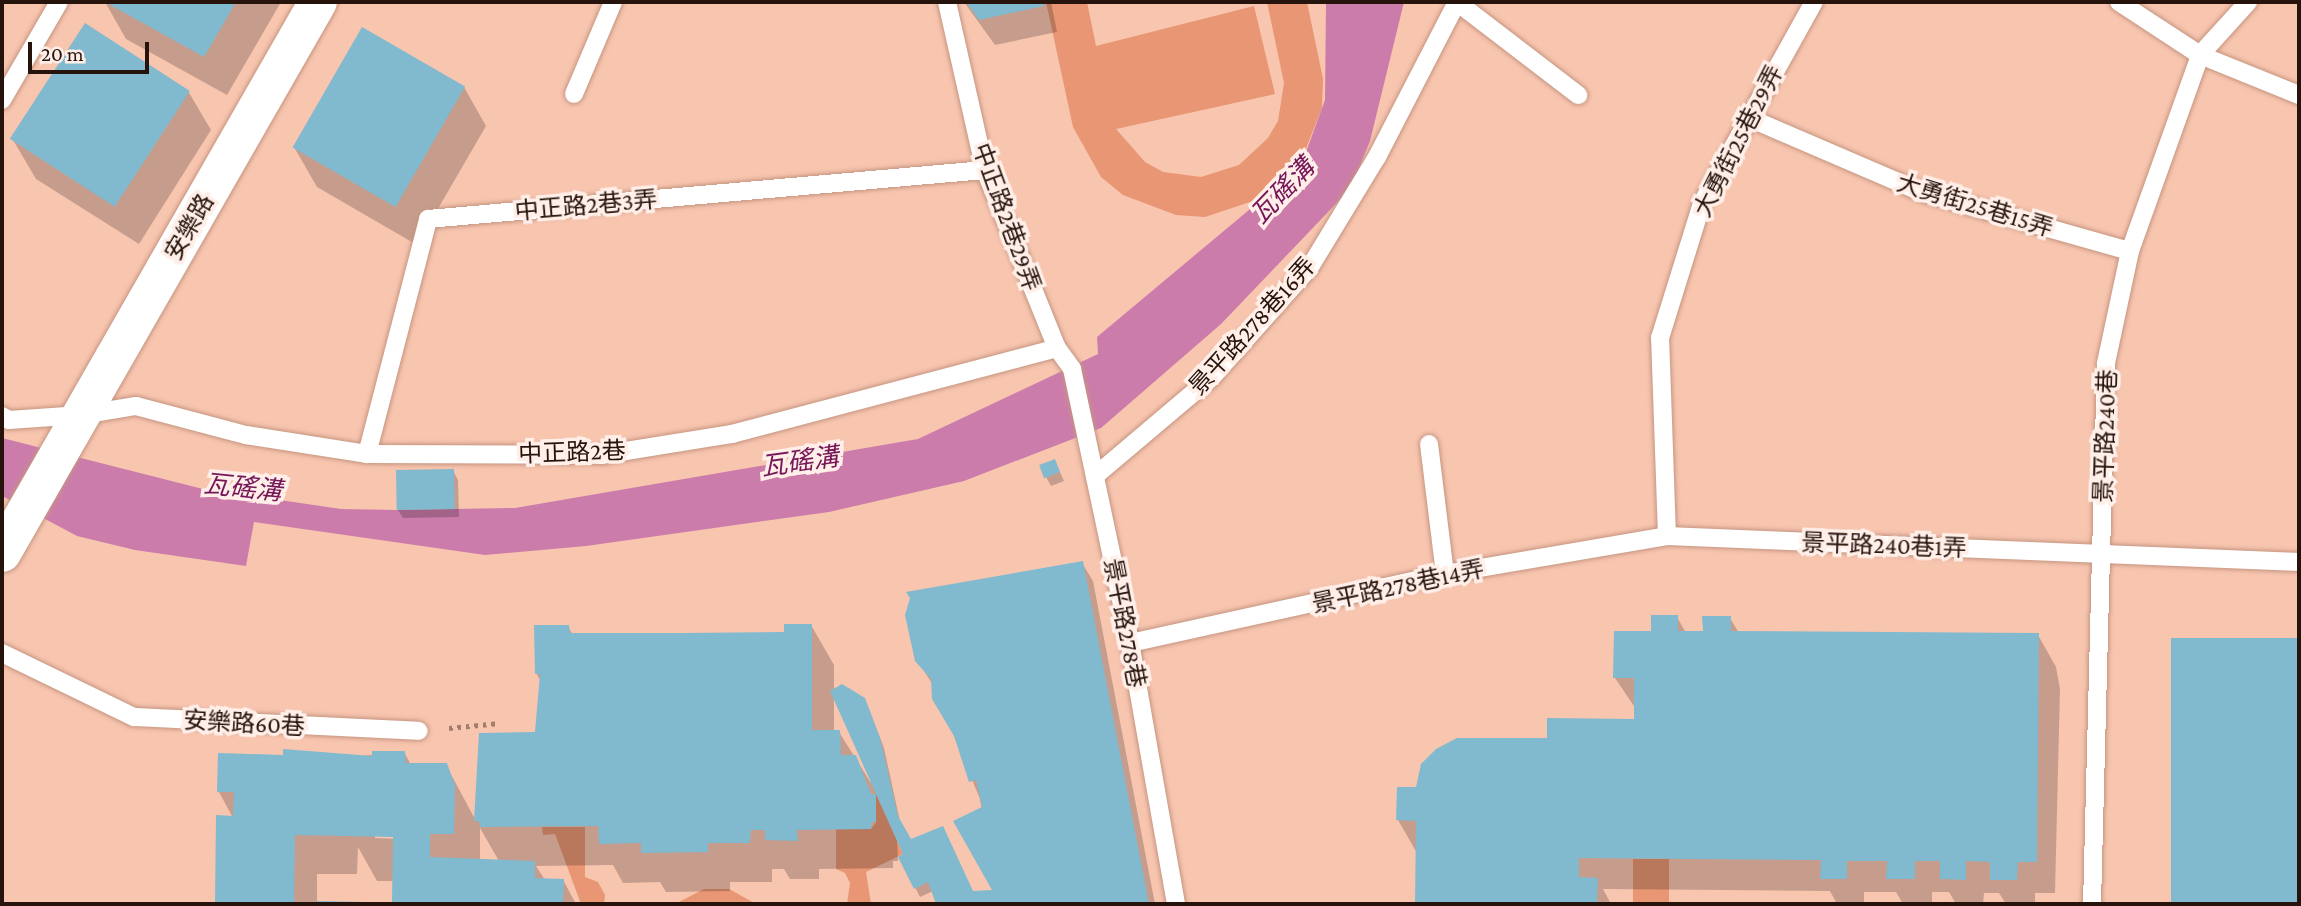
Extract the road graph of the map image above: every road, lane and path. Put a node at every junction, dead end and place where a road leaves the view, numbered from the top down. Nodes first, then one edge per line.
1 (59, 2) edge
2 (318, 2) edge
3 (613, 2) edge
4 (947, 2) edge
5 (1457, 2) edge
6 (1814, 2) edge
7 (2119, 2) edge
8 (2248, 2) edge
9 (2200, 55) junction
10 (574, 94) dead end
11 (1578, 95) dead end
12 (2299, 95) edge
13 (2, 100) edge
14 (1747, 117) junction
15 (985, 170) junction
16 (2130, 251) junction
17 (1057, 348) junction
18 (81, 415) junction
19 (2, 416) edge
20 (1429, 444) dead end
21 (367, 454) junction
22 (1095, 477) junction
23 (1667, 536) junction
24 (2, 553) edge
25 (2101, 553) junction
26 (2299, 562) edge
27 (1445, 574) junction
28 (1130, 643) junction
29 (2, 653) edge
30 (500, 723) dead end
31 (419, 731) joint
32 (1176, 904) edge
33 (2092, 904) edge

1 - 13 lane
2 - 18 street, 安樂路
3 - 10 lane
4 - 15 lane, 中正路2巷29弄
5 - 11 lane
5 - 22 lane, 景平路278巷16弄
6 - 14 lane, 大勇街25巷29弄
7 - 9 lane
8 - 9 lane, 景平路240巷
9 - 12 lane
9 - 16 lane, 景平路240巷
14 - 16 lane, 大勇街25巷15弄
14 - 23 lane, 大勇街25巷29弄
15 - 17 lane, 中正路2巷29弄
15 - 21 lane, 中正路2巷3弄
16 - 25 lane, 景平路240巷
17 - 21 lane, 中正路2巷
17 - 22 lane, 景平路278巷
18 - 19 lane, 中正路2巷
18 - 21 lane, 中正路2巷
18 - 24 street, 安樂路
20 - 27 lane
22 - 28 lane, 景平路278巷
23 - 25 lane, 景平路240巷1弄
23 - 27 lane, 景平路278巷14弄
25 - 26 lane, 景平路240巷1弄
25 - 33 lane, 景平路240巷
27 - 28 lane, 景平路278巷14弄
28 - 32 lane, 景平路278巷
29 - 31 lane, 安樂路60巷
30 - 31 path

